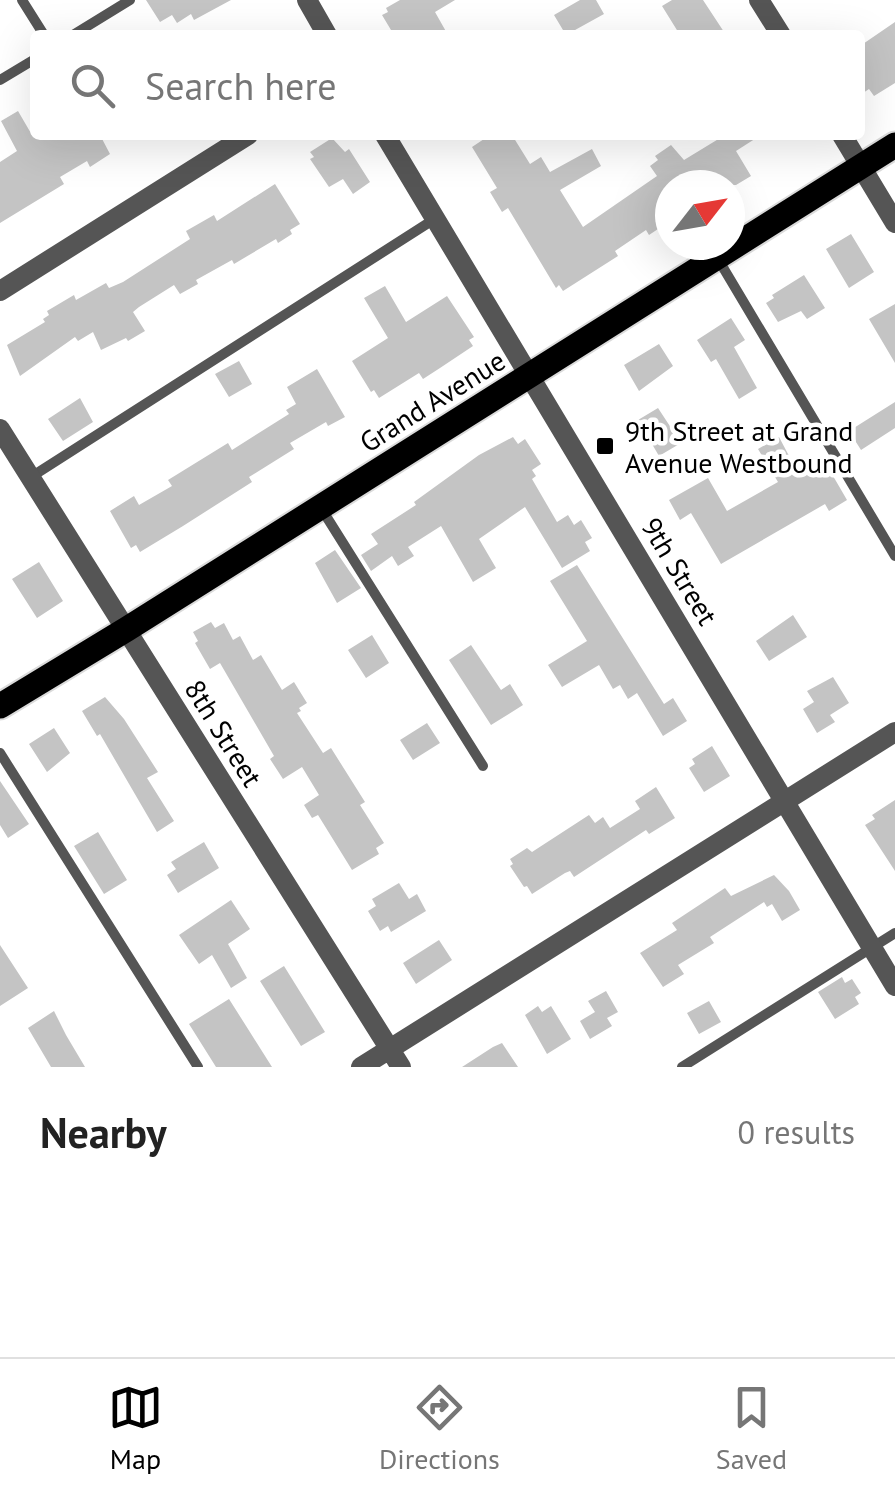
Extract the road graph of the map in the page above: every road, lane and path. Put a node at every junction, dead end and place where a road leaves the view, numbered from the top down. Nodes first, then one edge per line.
1 (22, 0) edge
2 (130, 0) edge
3 (306, 0) edge
4 (759, 0) edge
5 (41, 30) edge
6 (81, 30) edge
7 (325, 30) edge
8 (778, 30) edge
9 (30, 61) edge
10 (0, 80) edge
11 (240, 140) edge
12 (388, 140) edge
13 (845, 140) edge
14 (895, 145) edge
15 (861, 166) junction
16 (433, 220) junction
17 (895, 223) edge
18 (745, 240) edge
19 (714, 260) edge
20 (718, 260) edge
21 (0, 291) edge
22 (530, 375) junction
23 (0, 429) edge
24 (30, 478) junction
25 (320, 508) junction
26 (895, 556) edge
27 (127, 629) junction
28 (0, 706) edge
29 (895, 732) edge
30 (0, 754) edge
31 (482, 766) dead end
32 (785, 801) junction
33 (895, 933) edge
34 (872, 948) junction
35 (895, 986) edge
36 (395, 1058) edge
37 (198, 1067) edge
38 (361, 1067) edge
39 (682, 1067) edge

1 - 5 lane
2 - 6 lane
3 - 7 street
4 - 8 street
9 - 10 lane
11 - 21 street
12 - 16 street, 9th Street
13 - 15 street
14 - 15 main road, Grand Avenue
15 - 17 street
15 - 18 main road, Grand Avenue
16 - 22 street, 9th Street
16 - 24 lane
19 - 22 main road, Grand Avenue
20 - 26 lane
22 - 25 main road, Grand Avenue
22 - 32 street, 9th Street
23 - 24 street, 8th Street
24 - 27 street, 8th Street
25 - 27 main road, Grand Avenue
25 - 31 lane
27 - 28 main road, Grand Avenue
27 - 36 street, 8th Street
29 - 32 street
30 - 37 lane
32 - 34 street, 9th Street
32 - 36 street
33 - 34 lane
34 - 35 street, 9th Street
34 - 39 lane
36 - 38 street

